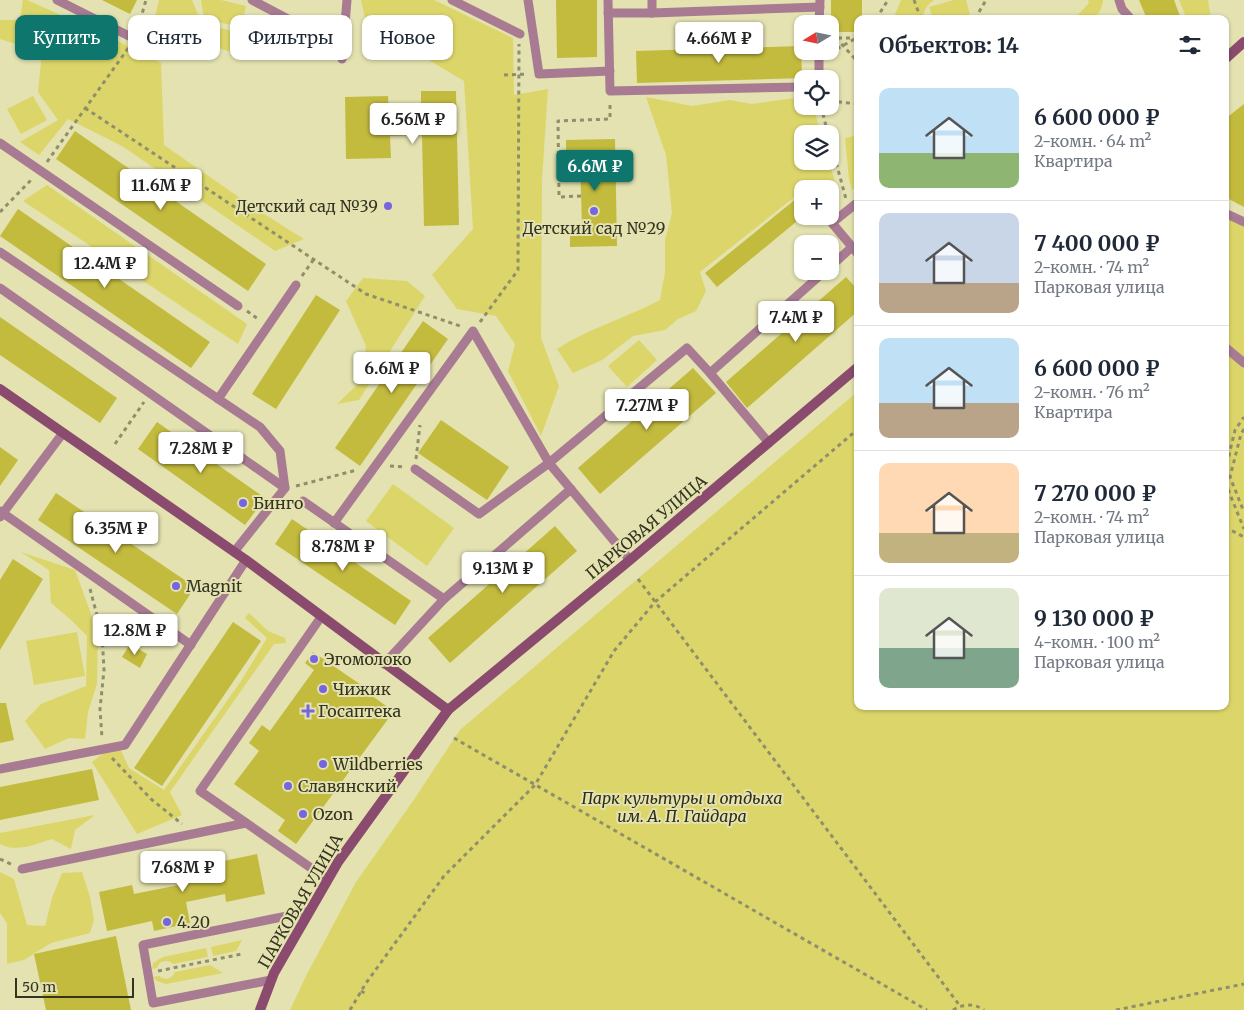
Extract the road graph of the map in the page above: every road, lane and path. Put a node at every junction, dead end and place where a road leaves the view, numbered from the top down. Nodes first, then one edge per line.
1 (57, 0) edge
2 (146, 0) edge
3 (252, 0) edge
4 (347, 0) edge
5 (452, 0) edge
6 (528, 0) edge
7 (608, 0) edge
8 (652, 0) edge
9 (888, 0) edge
10 (914, 0) edge
11 (986, 0) edge
12 (1119, 0) edge
13 (820, 4) edge
14 (608, 13) junction
15 (652, 13) junction
16 (142, 15) edge
17 (280, 15) edge
18 (346, 15) edge
19 (879, 15) edge
20 (920, 15) edge
21 (977, 15) edge
22 (1125, 15) edge
23 (520, 34) joint
24 (128, 36) edge
25 (839, 38) edge
26 (854, 38) edge
27 (854, 39) edge
28 (839, 41) edge
29 (1244, 42) edge
30 (843, 44) junction
31 (839, 46) edge
32 (128, 49) edge
33 (1229, 55) edge
34 (854, 57) edge
35 (610, 71) junction
36 (519, 74) junction
37 (504, 76) dead end
38 (794, 87) edge
39 (610, 90) junction
40 (839, 101) edge
41 (854, 103) edge
42 (85, 108) junction
43 (0, 143) edge
44 (40, 170) junction
45 (838, 170) edge
46 (581, 196) dead end
47 (854, 205) edge
48 (849, 209) junction
49 (0, 212) edge
50 (1229, 215) edge
51 (1244, 222) edge
52 (854, 249) edge
53 (854, 251) edge
54 (0, 252) edge
55 (314, 259) junction
56 (839, 261) edge
57 (815, 280) edge
58 (296, 285) joint
59 (0, 288) edge
60 (238, 306) joint
61 (268, 326) junction
62 (473, 331) junction
63 (1229, 350) edge
64 (1244, 361) edge
65 (854, 370) edge
66 (710, 373) junction
67 (0, 389) edge
68 (150, 393) junction
69 (218, 399) junction
70 (422, 402) junction
71 (1244, 416) edge
72 (1244, 429) edge
73 (854, 432) edge
74 (63, 433) junction
75 (768, 443) junction
76 (115, 444) dead end
77 (1229, 455) edge
78 (549, 463) junction
79 (378, 464) junction
80 (415, 469) junction
81 (285, 488) junction
82 (571, 489) junction
83 (1229, 492) edge
84 (303, 501) dead end
85 (1244, 512) edge
86 (1, 514) edge
87 (334, 522) junction
88 (1229, 529) edge
89 (1244, 529) edge
90 (1244, 537) edge
91 (234, 552) junction
92 (246, 560) junction
93 (630, 560) junction
94 (85, 570) junction
95 (638, 579) dead end
96 (444, 599) junction
97 (655, 602) junction
98 (321, 617) junction
99 (191, 645) junction
100 (384, 664) junction
101 (448, 710) junction
102 (454, 738) dead end
103 (103, 749) junction
104 (0, 769) edge
105 (535, 785) junction
106 (246, 823) junction
107 (194, 834) junction
108 (22, 870) dead end
109 (327, 879) junction
110 (307, 912) junction
111 (242, 954) dead end
112 (148, 974) junction
113 (271, 980) junction
114 (1244, 984) edge
115 (361, 992) junction
116 (368, 995) dead end
117 (960, 1006) junction
118 (260, 1010) edge
119 (350, 1010) edge
120 (927, 1010) edge
121 (952, 1010) edge
122 (984, 1010) edge
123 (1116, 1010) edge

1 - 24 lane
2 - 16 path
3 - 17 lane
4 - 18 lane
5 - 23 lane
6 - 35 lane
7 - 14 lane
8 - 15 lane
9 - 19 path
10 - 20 path
11 - 21 path
12 - 22 lane
13 - 15 lane
14 - 15 lane
14 - 35 lane
23 - 36 path
25 - 26 path
27 - 30 path
28 - 30 path
29 - 33 street
30 - 31 path
30 - 34 path
32 - 42 path
35 - 39 lane
36 - 37 path
36 - 62 path
38 - 39 lane
39 - 46 path
40 - 41 path
42 - 44 path
42 - 55 path
43 - 44 lane
44 - 49 path
44 - 60 lane
45 - 48 path
47 - 48 lane
48 - 52 lane
50 - 51 lane
53 - 56 lane
54 - 69 lane
55 - 58 path
55 - 62 path
57 - 66 lane
58 - 61 lane
59 - 68 lane
60 - 61 path
61 - 69 lane
62 - 70 lane
62 - 78 lane
63 - 64 lane
65 - 75 street, ПАРКОВАЯ УЛИЦА
66 - 75 lane
66 - 78 lane
67 - 74 street
68 - 76 path
68 - 81 lane
69 - 81 lane
70 - 79 lane
70 - 80 path
71 - 77 path
72 - 85 path
73 - 97 path
74 - 86 lane
74 - 91 street
75 - 93 street, ПАРКОВАЯ УЛИЦА
78 - 80 lane
78 - 82 lane
79 - 80 path
79 - 81 path
79 - 87 lane
81 - 91 lane
82 - 93 lane
82 - 96 lane
83 - 89 path
84 - 87 lane
86 - 94 lane
87 - 96 lane
88 - 90 path
91 - 92 street
92 - 98 street
92 - 99 lane
93 - 101 street, ПАРКОВАЯ УЛИЦА
94 - 99 lane
94 - 103 path
95 - 97 path
96 - 100 lane
97 - 105 path
97 - 117 path
98 - 100 street
98 - 106 lane
99 - 103 lane
100 - 101 street
101 - 109 street, ПАРКОВАЯ УЛИЦА
102 - 105 path
103 - 104 lane
103 - 107 path
105 - 115 path
105 - 120 path
106 - 107 lane
106 - 109 lane
107 - 108 lane
109 - 110 street, ПАРКОВАЯ УЛИЦА
110 - 112 lane
110 - 113 street, ПАРКОВАЯ УЛИЦА
111 - 112 path
112 - 113 lane
113 - 118 street, ПАРКОВАЯ УЛИЦА
114 - 123 path
115 - 116 path
115 - 119 path
117 - 121 path
117 - 122 path

